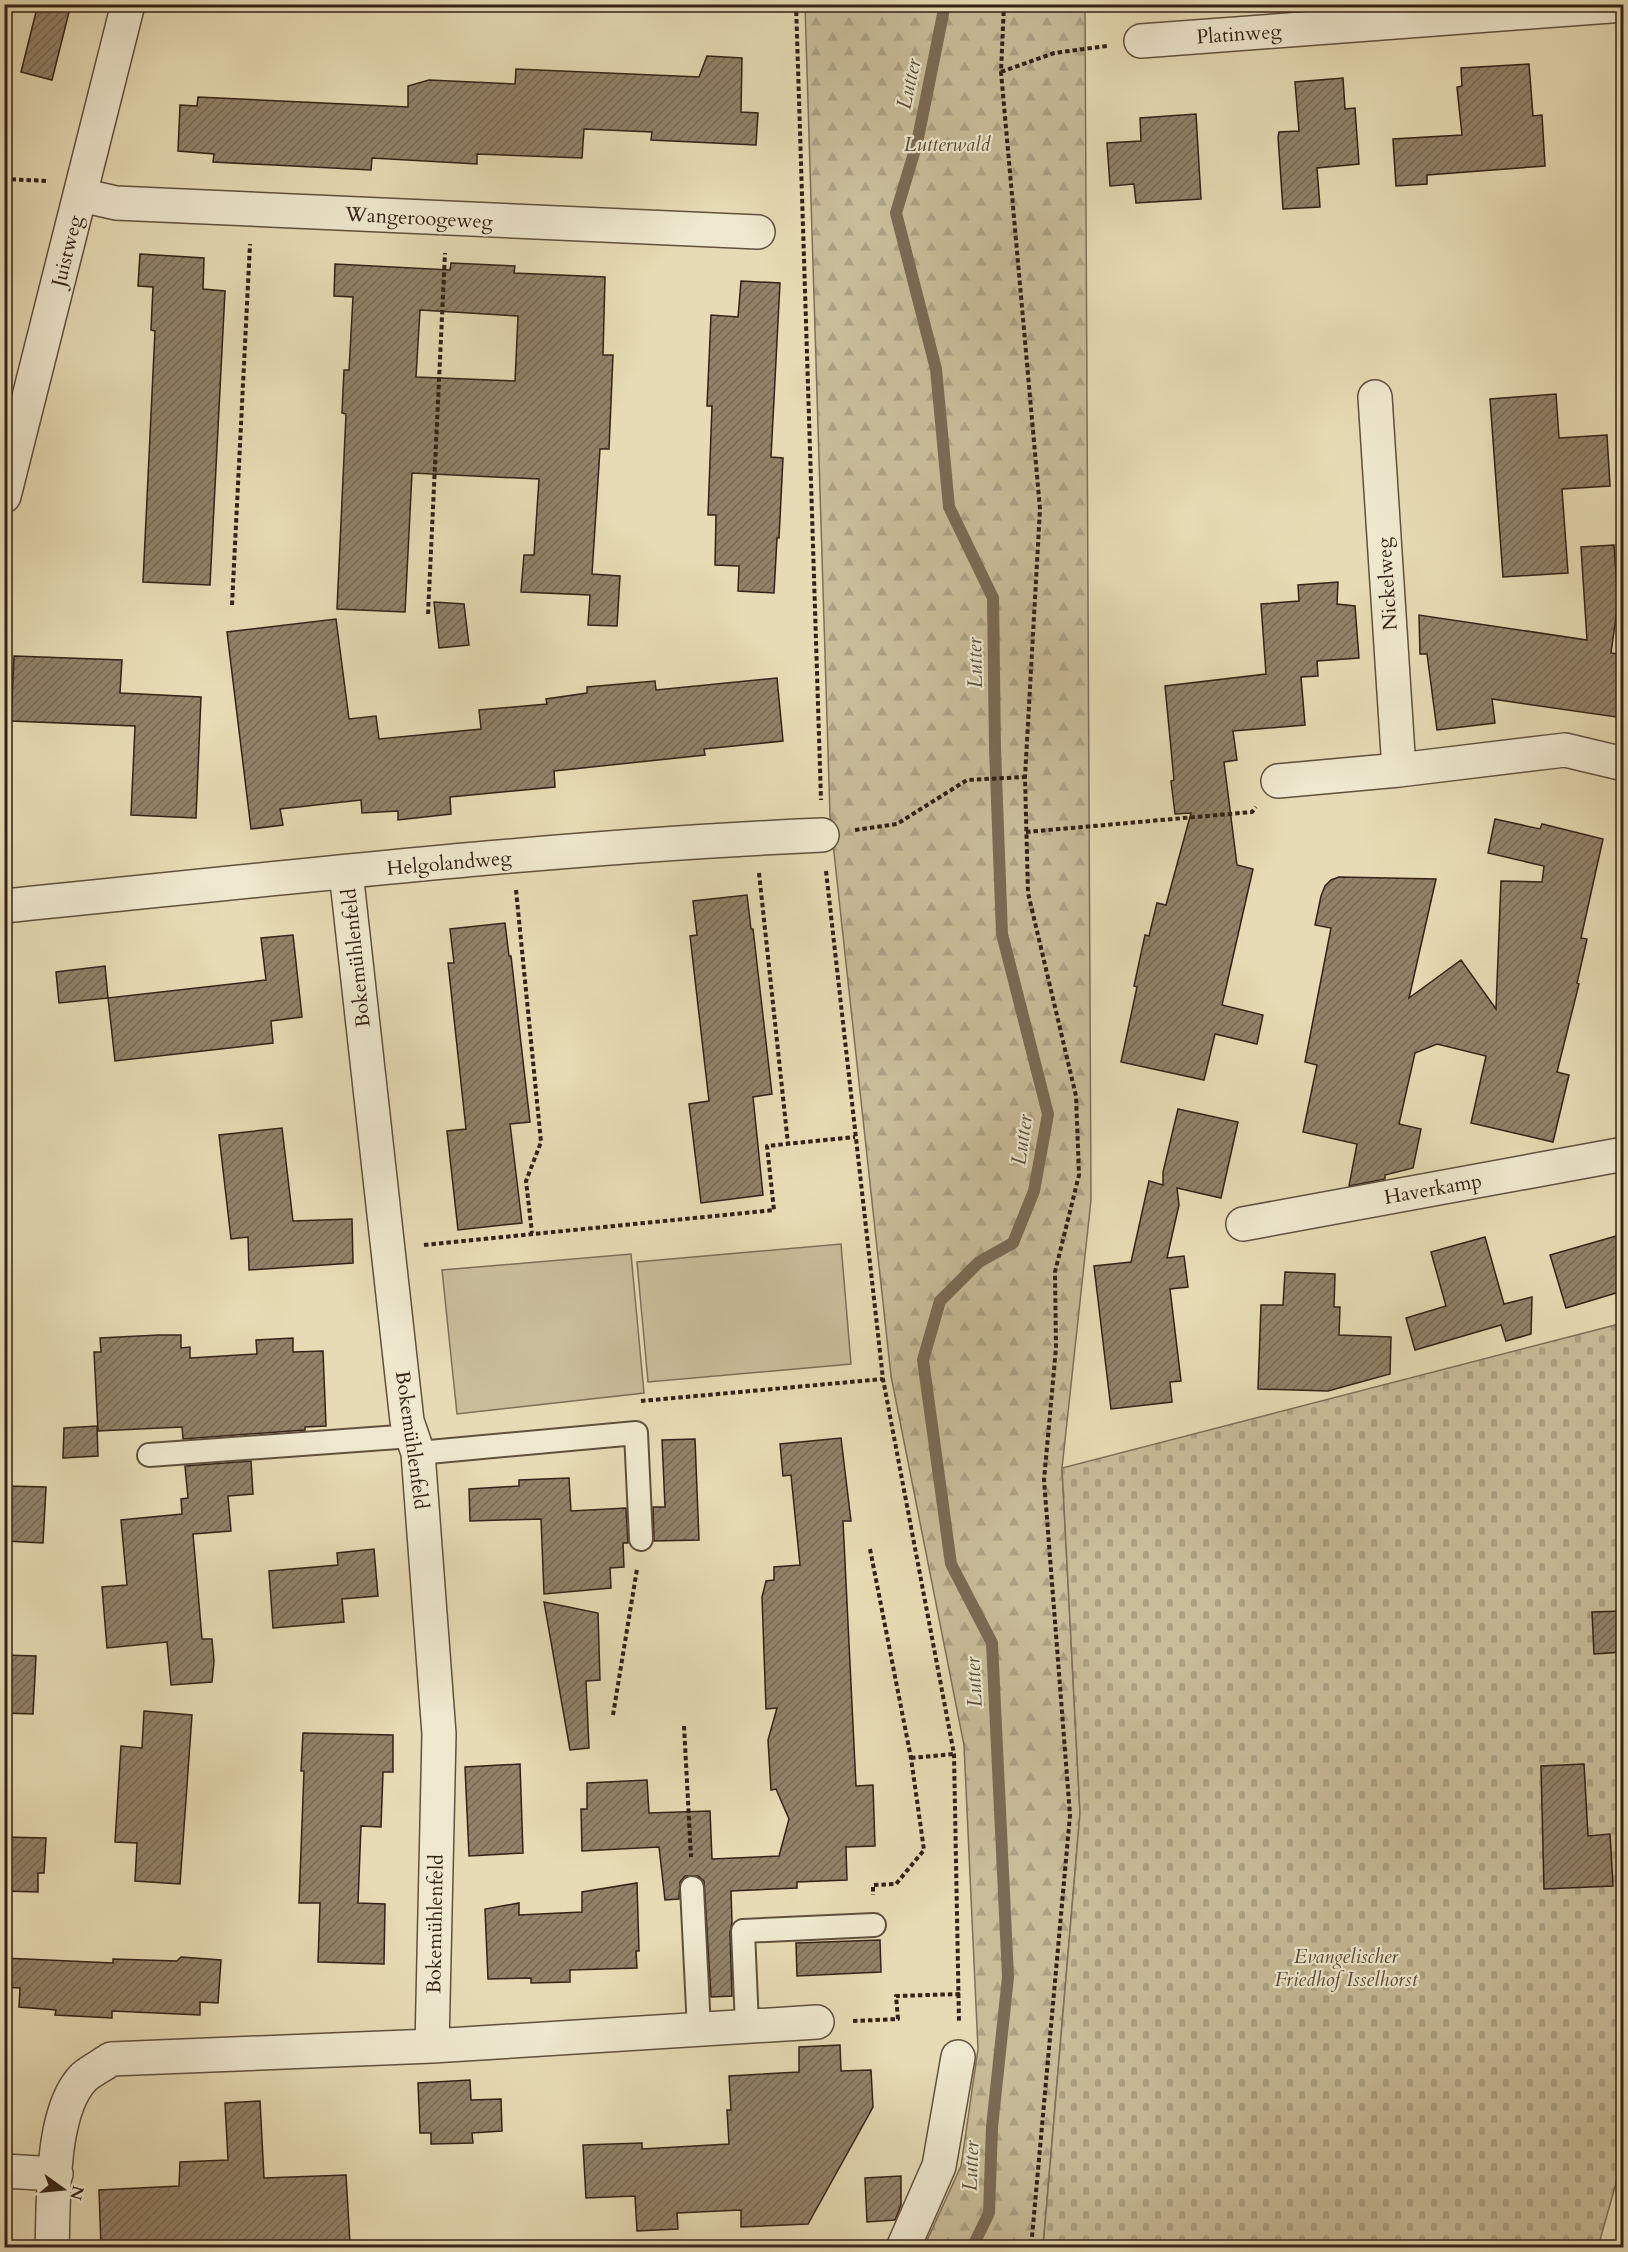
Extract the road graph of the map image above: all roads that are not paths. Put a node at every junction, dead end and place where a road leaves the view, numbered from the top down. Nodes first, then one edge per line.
1 (128, 4) edge
2 (1623, 4) edge
3 (1141, 41) road end
4 (81, 195) junction
5 (758, 232) dead end
6 (1375, 397) dead end
7 (4, 496) edge
8 (1623, 764) edge
9 (1399, 770) junction
10 (1278, 781) road end
11 (822, 835) road end
12 (346, 872) junction
13 (4, 906) edge
14 (1623, 1154) edge
15 (1243, 1224) dead end
16 (415, 1444) junction
17 (148, 1455) dead end
18 (641, 1539) road end
19 (692, 1888) road end
20 (874, 1925) road end
21 (817, 2022) road end
22 (747, 2026) junction
23 (699, 2029) junction
24 (432, 2046) junction
25 (958, 2057) road end
26 (4, 2170) edge
27 (56, 2174) junction
28 (52, 2247) edge
29 (903, 2247) edge

1 - 4 street, Juistweg
2 - 3 street, Platinweg
4 - 5 street, Wangeroogeweg
4 - 7 street, Juistweg
6 - 9 street, Nickelweg
8 - 9 street
9 - 10 street
11 - 12 street, Helgolandweg
12 - 13 street, Helgolandweg
12 - 16 street, Bokemühlenfeld
14 - 15 street, Haverkamp
16 - 17 lane
16 - 18 lane
16 - 24 street, Bokemühlenfeld
19 - 23 lane
20 - 22 lane
21 - 22 street
22 - 23 street
23 - 24 street
24 - 27 street
25 - 29 street
26 - 27 street
27 - 28 street

